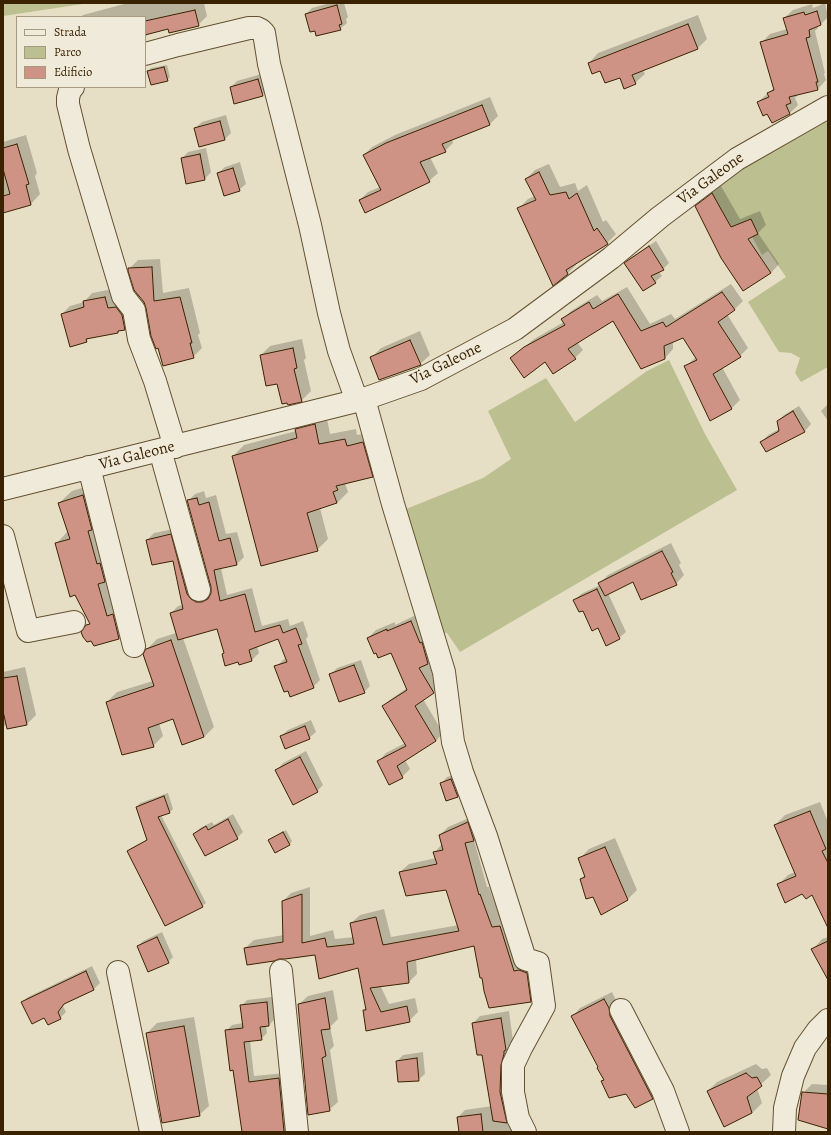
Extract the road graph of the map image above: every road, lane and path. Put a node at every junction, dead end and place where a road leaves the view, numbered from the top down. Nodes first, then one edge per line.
1 (146, 54) edge
2 (72, 88) edge
3 (828, 107) edge
4 (360, 400) junction
5 (168, 448) junction
6 (89, 468) junction
7 (3, 488) edge
8 (3, 536) edge
9 (199, 590) dead end
10 (74, 622) dead end
11 (134, 646) dead end
12 (281, 971) dead end
13 (118, 972) dead end
14 (621, 1010) dead end
15 (828, 1020) edge
16 (151, 1132) edge
17 (297, 1132) edge
18 (525, 1132) edge
19 (678, 1132) edge
20 (784, 1132) edge

1 - 4 street
2 - 5 street
3 - 4 street, Via Galeone
4 - 5 street, Via Galeone
4 - 18 street
5 - 6 street, Via Galeone
5 - 9 street
6 - 7 street, Via Galeone
6 - 11 street
8 - 10 street
12 - 17 street
13 - 16 street
14 - 19 street
15 - 20 street

